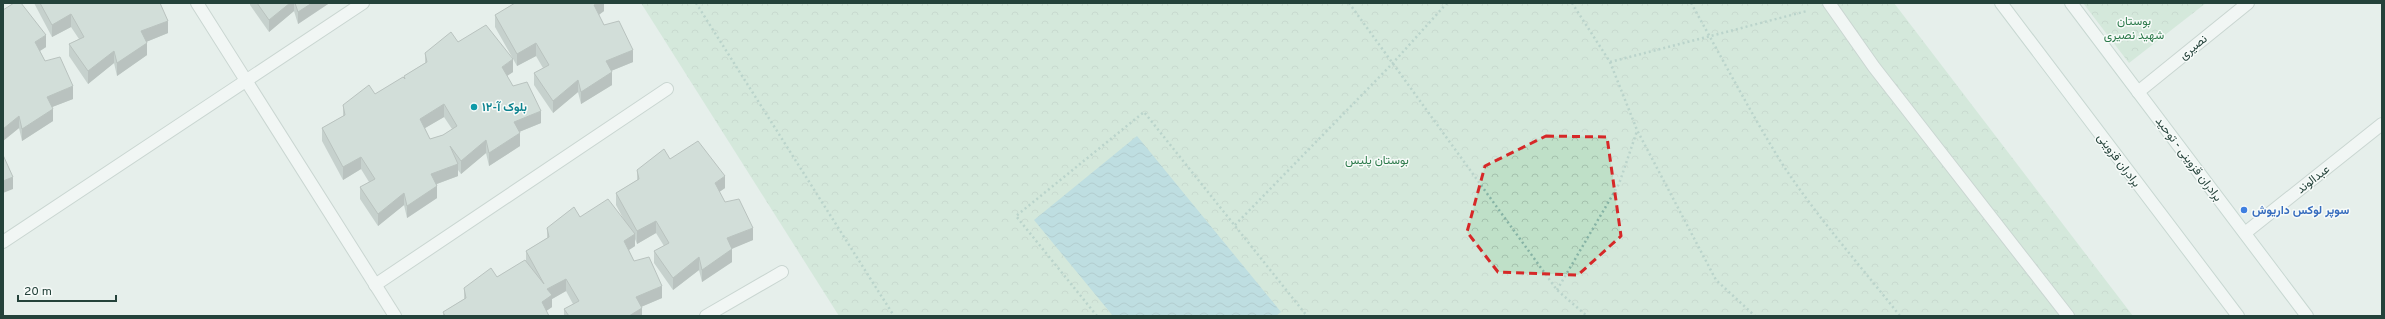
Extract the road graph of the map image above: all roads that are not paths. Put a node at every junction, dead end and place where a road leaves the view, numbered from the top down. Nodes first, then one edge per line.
1 (197, 3) edge
2 (363, 3) edge
3 (2001, 3) edge
4 (2071, 3) edge
5 (2248, 3) edge
6 (1830, 4) edge
7 (246, 81) junction
8 (667, 89) dead end
9 (2138, 92) junction
10 (2382, 124) edge
11 (2245, 233) junction
12 (3, 242) edge
13 (782, 272) dead end
14 (374, 285) junction
15 (395, 316) edge
16 (706, 316) edge
17 (2068, 316) edge
18 (2238, 316) edge
19 (2307, 316) edge

1 - 7 main road
2 - 7 main road
3 - 18 main road, برادران قزوینی
4 - 9 main road, برادران قزوینی - توحید
5 - 9 main road, نصیری
6 - 17 main road
7 - 12 main road
7 - 14 main road
8 - 14 main road
9 - 11 main road, برادران قزوینی - توحید
10 - 11 main road, عبدالوند
11 - 19 main road, برادران قزوینی - توحید
13 - 16 main road
14 - 15 main road

